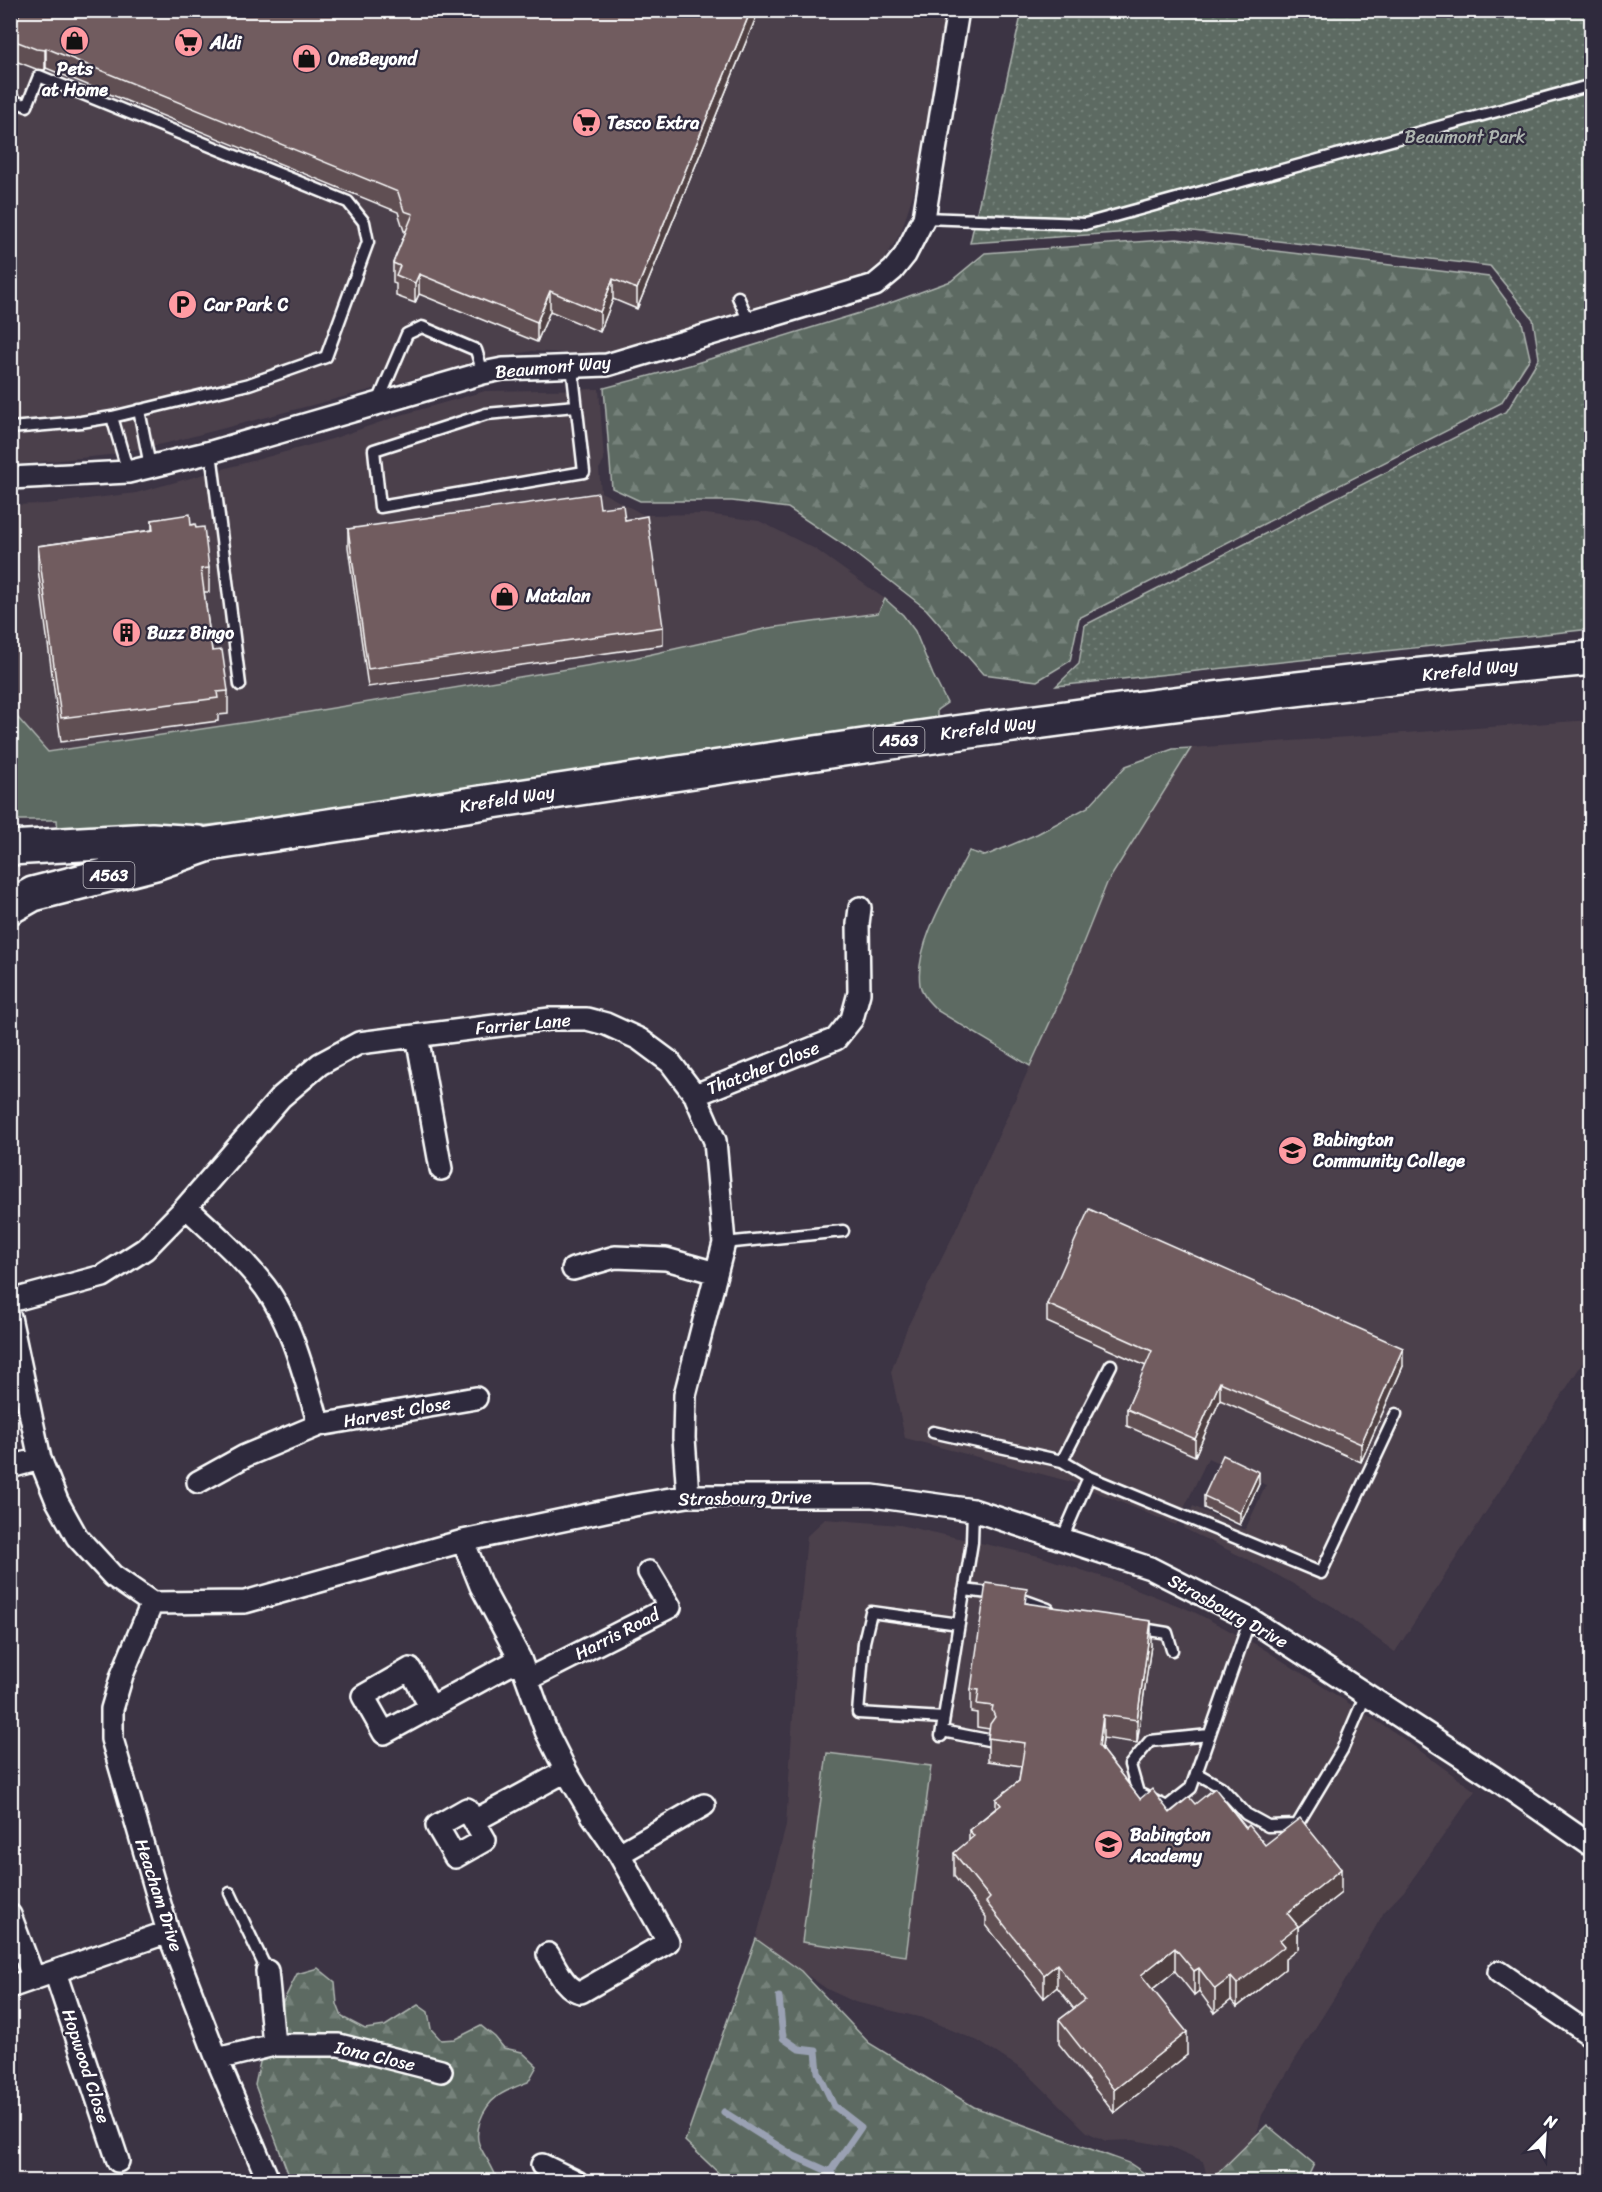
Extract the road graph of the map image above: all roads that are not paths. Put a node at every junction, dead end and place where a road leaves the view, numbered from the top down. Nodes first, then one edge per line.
1 (14, 10) edge
2 (958, 10) edge
3 (10, 18) edge
4 (1592, 85) edge
5 (10, 99) edge
6 (924, 218) junction
7 (738, 297) dead end
8 (749, 322) junction
9 (572, 366) junction
10 (483, 373) junction
11 (378, 403) junction
12 (576, 406) junction
13 (138, 410) junction
14 (112, 417) junction
15 (10, 428) edge
16 (211, 452) junction
17 (150, 466) junction
18 (128, 472) junction
19 (10, 477) edge
20 (1592, 658) edge
21 (240, 685) dead end
22 (208, 844) junction
23 (10, 848) edge
24 (10, 907) edge
25 (860, 908) dead end
26 (417, 1036) junction
27 (695, 1095) junction
28 (441, 1168) dead end
29 (186, 1208) junction
30 (843, 1231) dead end
31 (724, 1243) junction
32 (573, 1269) dead end
33 (716, 1273) junction
34 (10, 1301) edge
35 (10, 1317) edge
36 (1111, 1365) dead end
37 (476, 1398) dead end
38 (1396, 1414) dead end
39 (319, 1425) junction
40 (933, 1432) dead end
41 (40, 1459) junction
42 (1062, 1461) junction
43 (10, 1467) edge
44 (1089, 1477) junction
45 (198, 1482) dead end
46 (688, 1497) junction
47 (973, 1510) junction
48 (1062, 1539) junction
49 (463, 1541) junction
50 (649, 1572) dead end
51 (964, 1590) junction
52 (152, 1603) junction
53 (1060, 1614) edge
54 (1250, 1619) junction
55 (959, 1624) junction
56 (1124, 1626) edge
57 (1172, 1650) dead end
58 (520, 1659) junction
59 (528, 1679) junction
60 (1366, 1694) junction
61 (431, 1707) dead end
62 (944, 1718) junction
63 (1209, 1735) junction
64 (988, 1740) edge
65 (566, 1772) junction
66 (1196, 1773) junction
67 (704, 1805) dead end
68 (474, 1821) dead end
69 (1592, 1846) edge
70 (619, 1854) junction
71 (230, 1893) dead end
72 (10, 1915) edge
73 (168, 1932) junction
74 (548, 1954) dead end
75 (267, 1971) joint
76 (55, 1972) junction
77 (1499, 1972) dead end
78 (34, 1979) junction
79 (10, 1987) edge
80 (1592, 2036) edge
81 (274, 2045) junction
82 (217, 2059) junction
83 (441, 2071) dead end
84 (118, 2161) dead end
85 (542, 2165) dead end
86 (269, 2181) edge
87 (578, 2181) edge

1 - 3 lane
2 - 6 street, Beaumont Way
4 - 6 lane
5 - 13 lane
6 - 8 street, Beaumont Way
7 - 8 lane
8 - 9 street, Beaumont Way
9 - 10 street, Beaumont Way
9 - 12 lane
10 - 11 street, Beaumont Way
10 - 11 lane
11 - 16 street, Beaumont Way
12 - 12 lane
13 - 14 lane
13 - 17 lane
14 - 15 lane
14 - 18 lane
16 - 17 street, Beaumont Way
16 - 21 lane
17 - 18 street, Beaumont Way
18 - 19 street, Beaumont Way
20 - 22 highway, Krefeld Way / A563
22 - 23 highway, Krefeld Way / A563
22 - 24 highway, Krefeld Way / A563
25 - 27 street, Thatcher Close
26 - 27 street, Farrier Lane
26 - 28 street
26 - 29 street, Farrier Lane
27 - 31 street, Farrier Lane
29 - 34 street, Farrier Lane
29 - 39 street, Harvest Close
30 - 31 lane
31 - 33 street, Farrier Lane
32 - 33 street
33 - 46 street, Farrier Lane
35 - 41 street
36 - 42 lane
37 - 39 street, Harvest Close
38 - 44 lane
39 - 45 street, Harvest Close
40 - 42 lane
41 - 43 street
41 - 52 street
42 - 44 lane
44 - 48 lane
46 - 47 street, Strasbourg Drive
46 - 49 street, Strasbourg Drive
47 - 48 street, Strasbourg Drive
47 - 51 lane
48 - 54 street, Strasbourg Drive
49 - 52 street, Strasbourg Drive
49 - 58 street
50 - 59 street, Harris Road
51 - 53 lane
51 - 55 lane
52 - 73 street, Heacham Drive
54 - 60 street, Strasbourg Drive
54 - 63 lane
55 - 62 lane
55 - 62 lane
56 - 57 lane
58 - 59 street
58 - 61 street
59 - 65 street
60 - 66 lane
60 - 69 street, Strasbourg Drive
62 - 64 lane
63 - 66 lane
63 - 66 lane
65 - 68 street
65 - 70 street
67 - 70 street
70 - 74 street
71 - 75 lane
72 - 78 street
73 - 76 street
73 - 82 street, Heacham Drive
75 - 81 street
76 - 78 street
76 - 84 street, Hopwood Close
77 - 80 street
78 - 79 street
81 - 82 street, Iona Close
81 - 83 street, Iona Close
82 - 86 street, Heacham Drive
85 - 87 street

